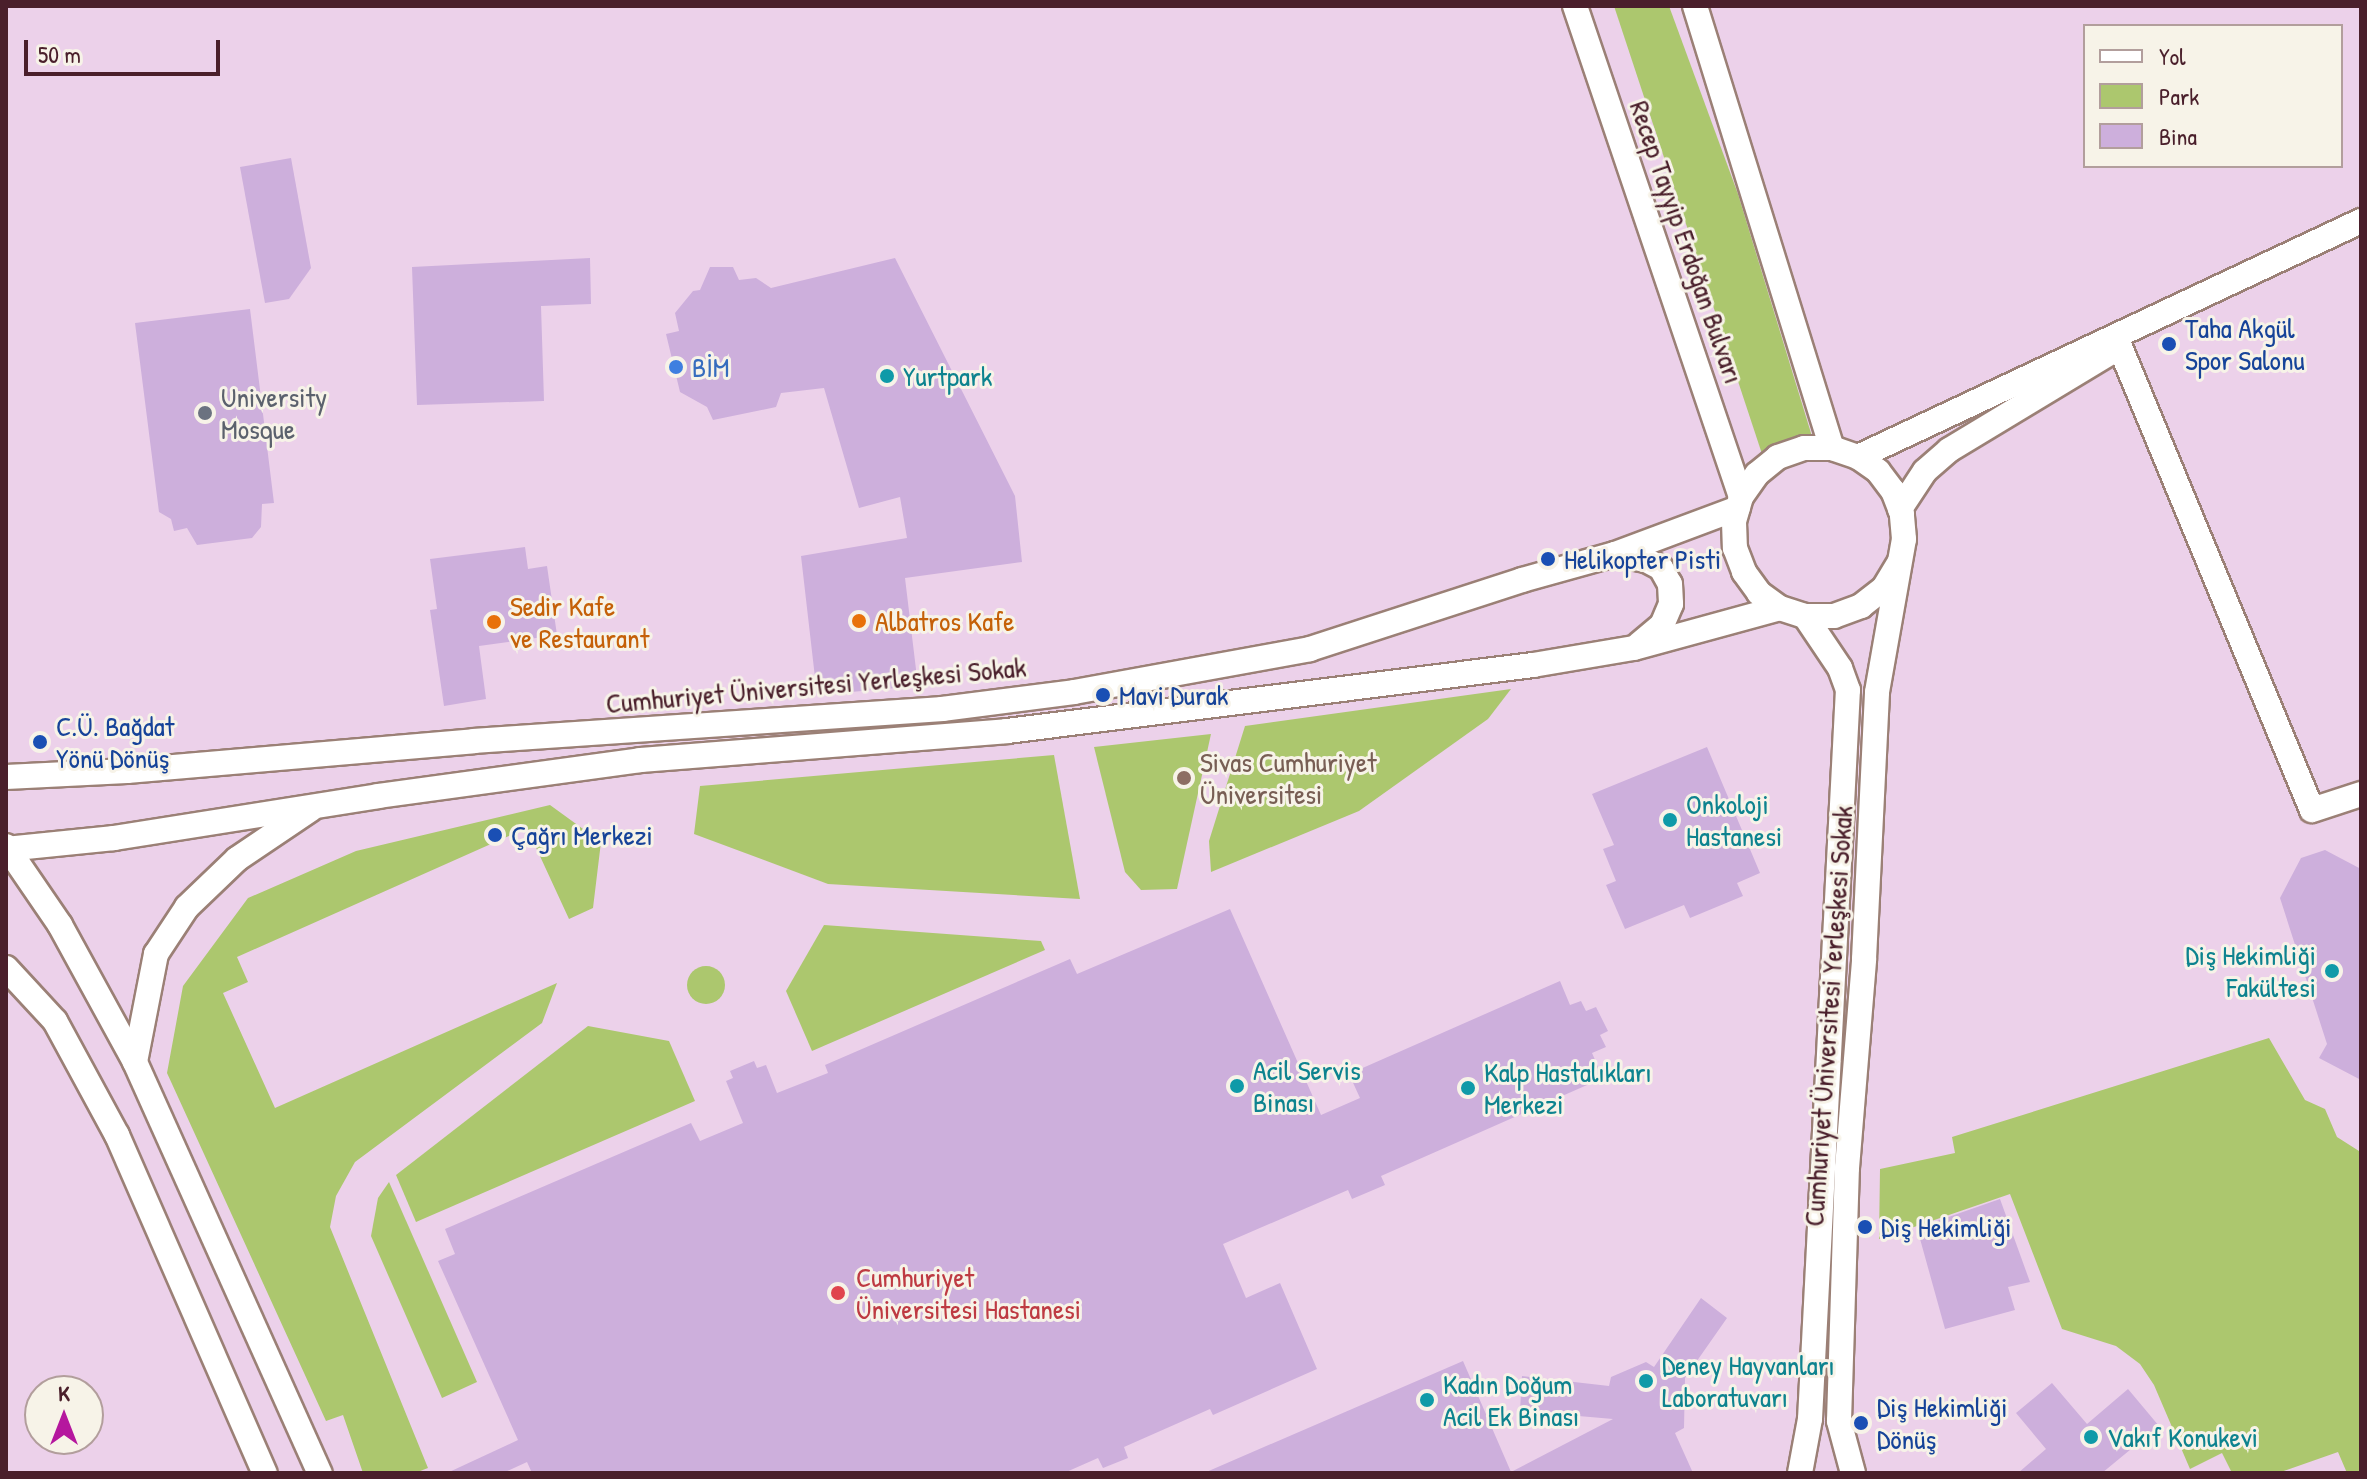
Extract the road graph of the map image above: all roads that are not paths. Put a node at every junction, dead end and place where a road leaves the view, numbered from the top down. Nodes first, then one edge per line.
1 (1575, 6) edge
2 (1695, 6) edge
3 (2361, 221) edge
4 (2179, 306) junction
5 (2120, 347) junction
6 (1832, 448) junction
7 (1858, 457) junction
8 (1740, 503) junction
9 (1900, 509) junction
10 (1615, 554) junction
11 (1899, 563) junction
12 (1780, 608) junction
13 (1805, 616) junction
14 (1634, 648) junction
15 (6, 777) edge
16 (2361, 794) edge
17 (317, 805) junction
18 (6, 848) edge
19 (6, 968) edge
20 (135, 1062) junction
21 (265, 1473) edge
22 (320, 1473) edge
23 (1800, 1473) edge
24 (1853, 1473) edge

1 - 8 street, Recep Tayyip Erdoğan Bulvarı
2 - 6 street
3 - 4 street
4 - 5 street
4 - 7 street
5 - 9 street
5 - 16 street
6 - 7 street, Cumhuriyet Üniversitesi Yerleşkesi Sokak
6 - 8 street, Cumhuriyet Üniversitesi Yerleşkesi Sokak
7 - 9 street, Cumhuriyet Üniversitesi Yerleşkesi Sokak
8 - 10 street, Cumhuriyet Üniversitesi Yerleşkesi Sokak
8 - 12 street
9 - 11 street, Cumhuriyet Üniversitesi Yerleşkesi Sokak
10 - 14 street
10 - 15 street, Cumhuriyet Üniversitesi Yerleşkesi Sokak
11 - 13 street
11 - 24 street, Cumhuriyet Üniversitesi Yerleşkesi Sokak
12 - 13 street
12 - 14 street
13 - 23 street, Cumhuriyet Üniversitesi Yerleşkesi Sokak
14 - 17 street
17 - 18 street
17 - 20 street
18 - 20 street
19 - 21 street
20 - 22 street

